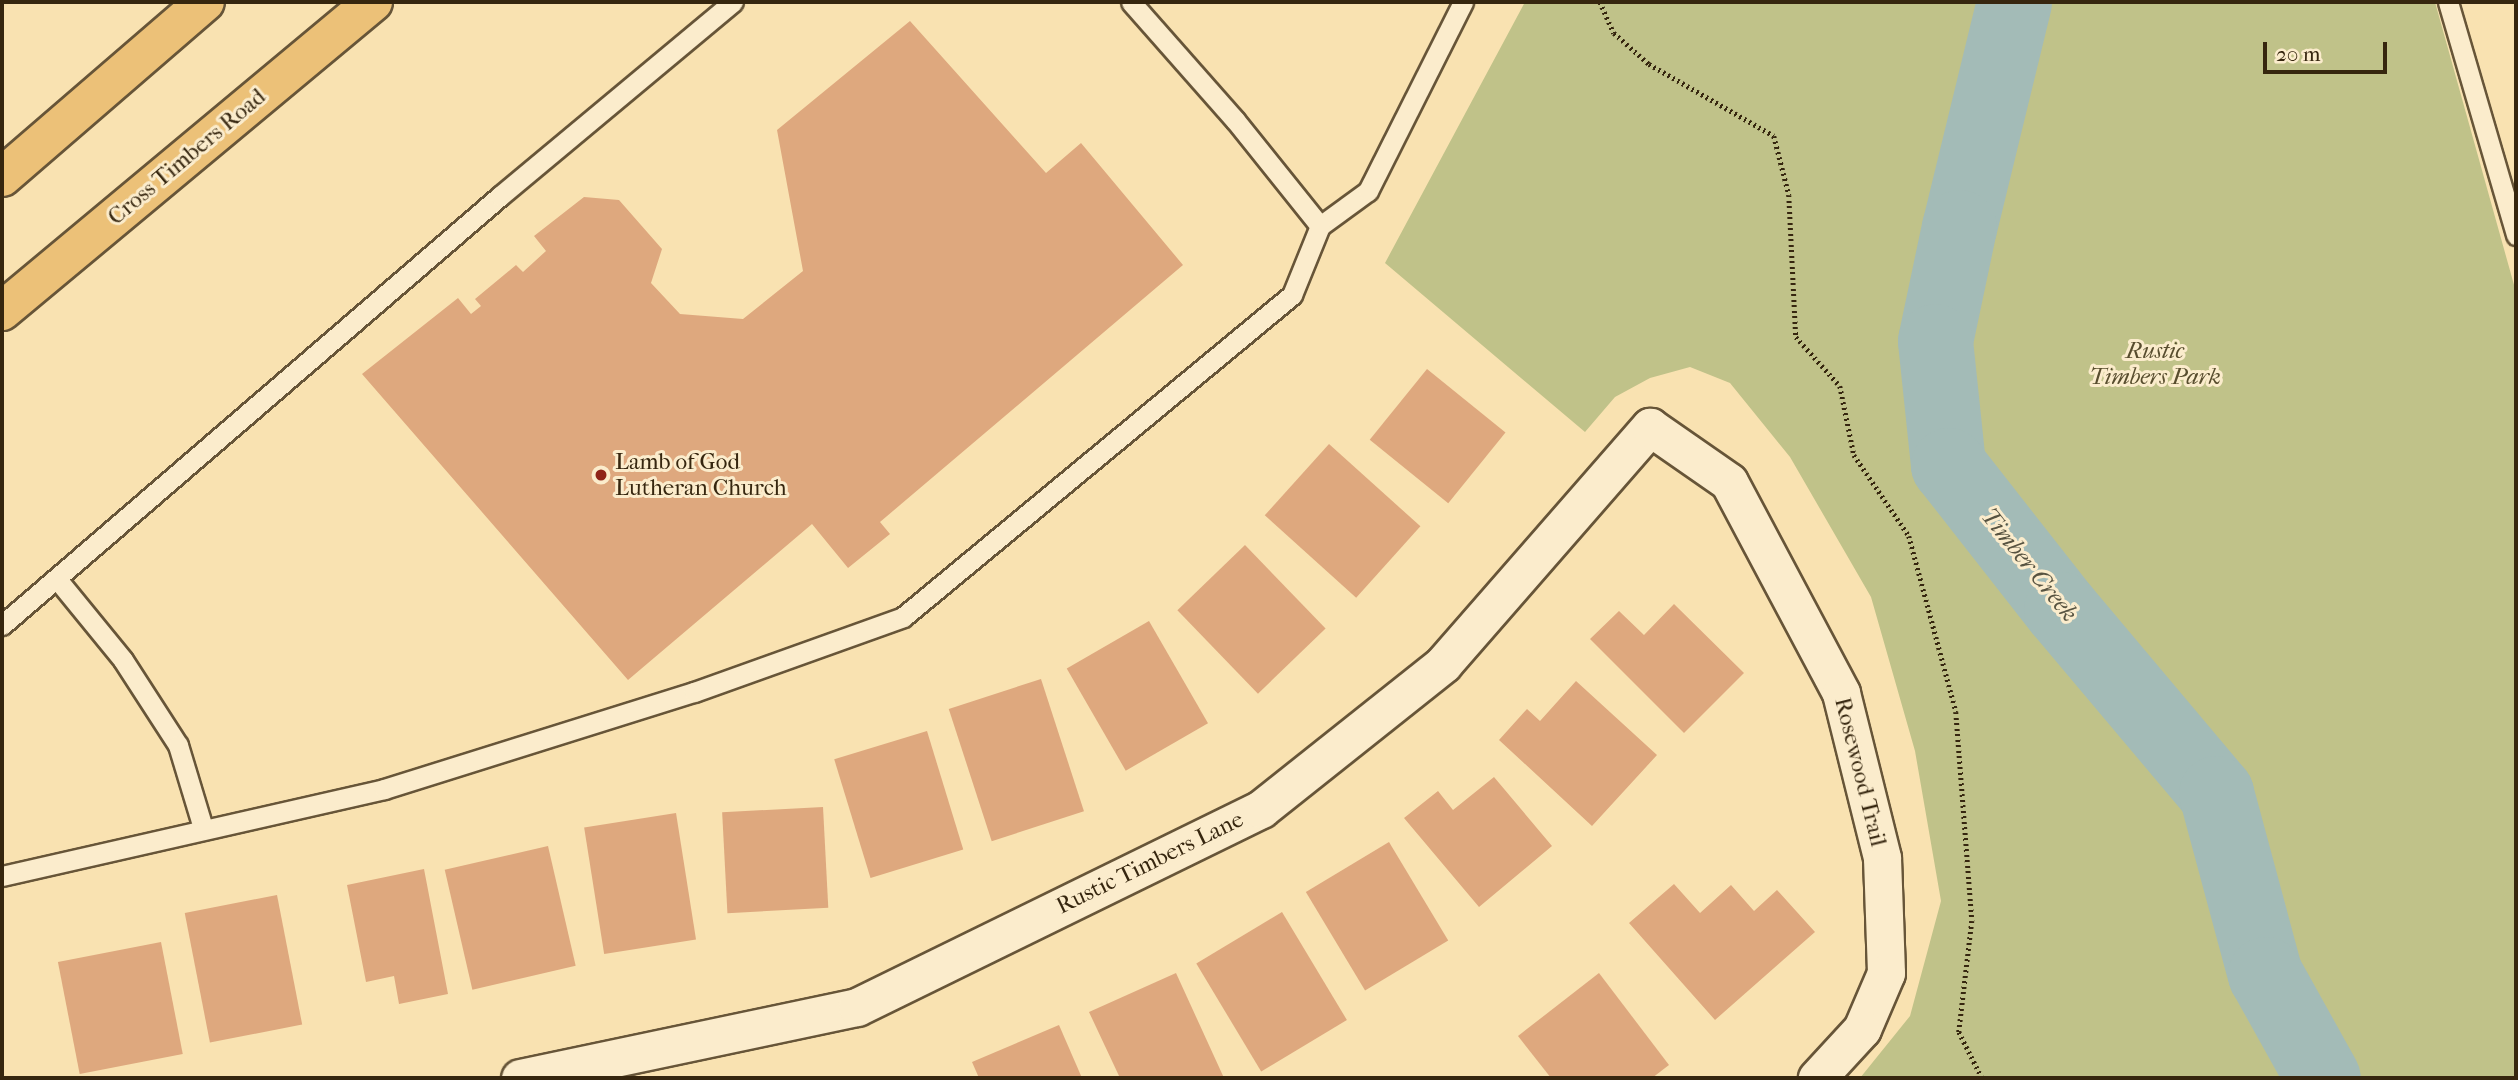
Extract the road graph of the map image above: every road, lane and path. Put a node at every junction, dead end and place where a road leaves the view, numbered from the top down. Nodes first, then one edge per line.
1 (205, 2) edge
2 (373, 2) edge
3 (733, 2) edge
4 (1131, 2) edge
5 (1463, 2) edge
6 (1600, 2) edge
7 (2448, 2) edge
8 (2, 177) edge
9 (1320, 226) junction
10 (2516, 235) edge
11 (2, 312) edge
12 (1650, 427) joint
13 (57, 579) junction
14 (2, 625) edge
15 (203, 828) junction
16 (2, 876) edge
17 (520, 1078) edge
18 (1816, 1078) edge
19 (1982, 1078) edge

1 - 8 main road
2 - 11 main road, Cross Timbers Road
3 - 13 lane
4 - 9 lane
5 - 9 lane
6 - 19 path
7 - 10 lane
9 - 15 lane
12 - 17 street, Rustic Timbers Lane
12 - 18 street, Rosewood Trail
13 - 14 lane
13 - 15 lane
15 - 16 lane

